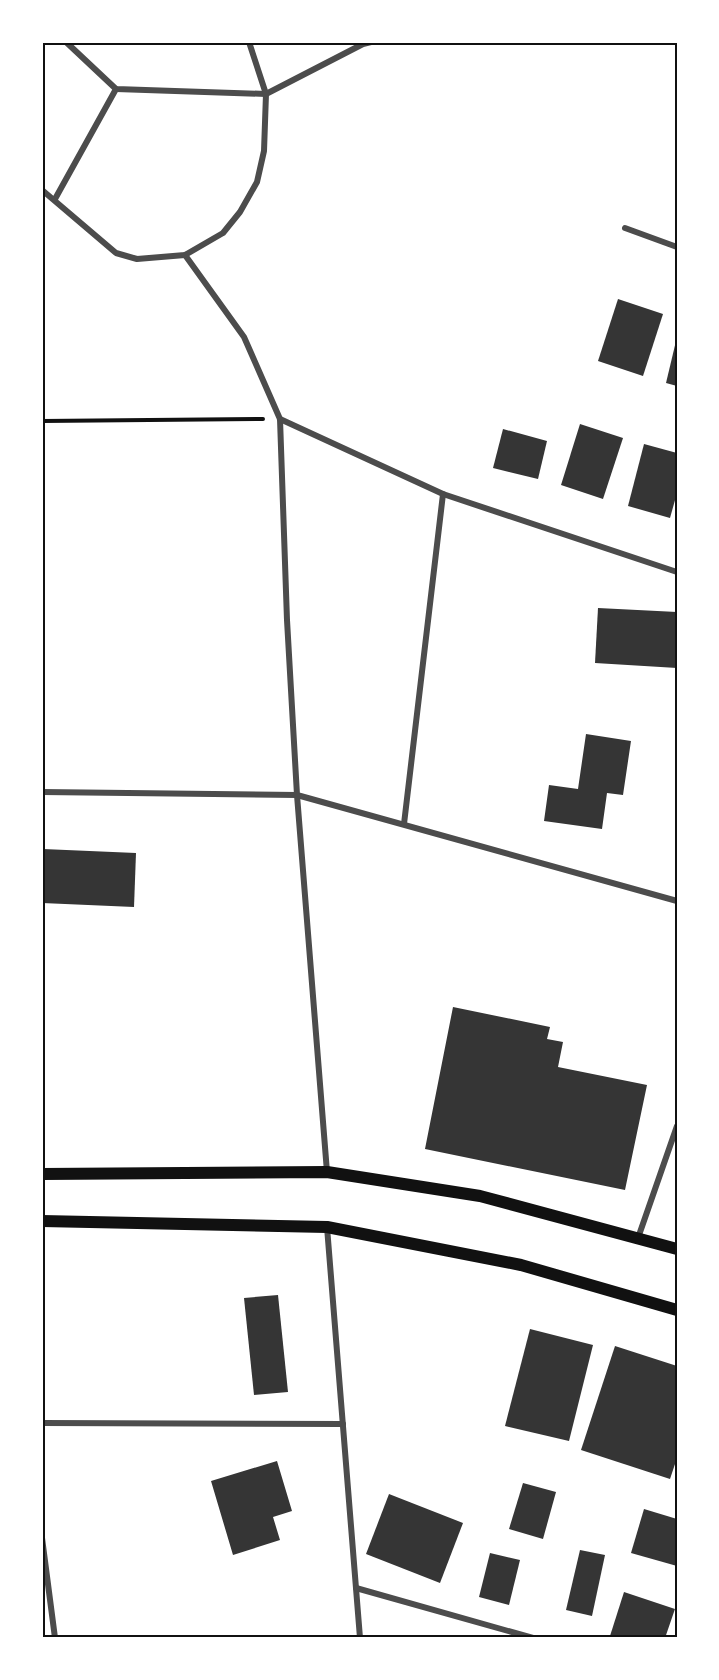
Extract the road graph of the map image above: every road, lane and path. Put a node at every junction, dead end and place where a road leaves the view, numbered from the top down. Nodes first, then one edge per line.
1 (66, 42) edge
2 (249, 42) edge
3 (371, 42) edge
4 (362, 43) edge
5 (116, 89) junction
6 (266, 94) junction
7 (42, 190) edge
8 (55, 200) junction
9 (625, 228) dead end
10 (677, 247) edge
11 (185, 255) junction
12 (280, 419) junction
13 (42, 421) edge
14 (442, 494) junction
15 (677, 572) edge
16 (42, 792) edge
17 (297, 795) junction
18 (404, 824) junction
19 (677, 901) edge
20 (677, 1126) edge
21 (327, 1172) junction
22 (42, 1174) edge
23 (42, 1221) edge
24 (327, 1227) junction
25 (638, 1238) junction
26 (677, 1249) edge
27 (677, 1310) edge
28 (42, 1423) edge
29 (343, 1424) junction
30 (42, 1538) edge
31 (356, 1588) junction
32 (55, 1638) edge
33 (360, 1638) edge
34 (533, 1638) edge

1 - 5 street
2 - 6 street
3 - 4 street
4 - 6 street
5 - 6 street
5 - 8 street
6 - 11 street
7 - 8 street
8 - 11 street
9 - 10 street
11 - 12 street
12 - 13 path
12 - 14 street
12 - 17 street
14 - 15 street
14 - 18 street
16 - 17 street
17 - 18 street
17 - 21 street
18 - 19 street
20 - 25 street
21 - 22 main road
21 - 25 main road
23 - 24 main road
24 - 27 main road
24 - 29 street
25 - 26 main road
28 - 29 street
29 - 31 street
30 - 32 street
31 - 33 street
31 - 34 street

